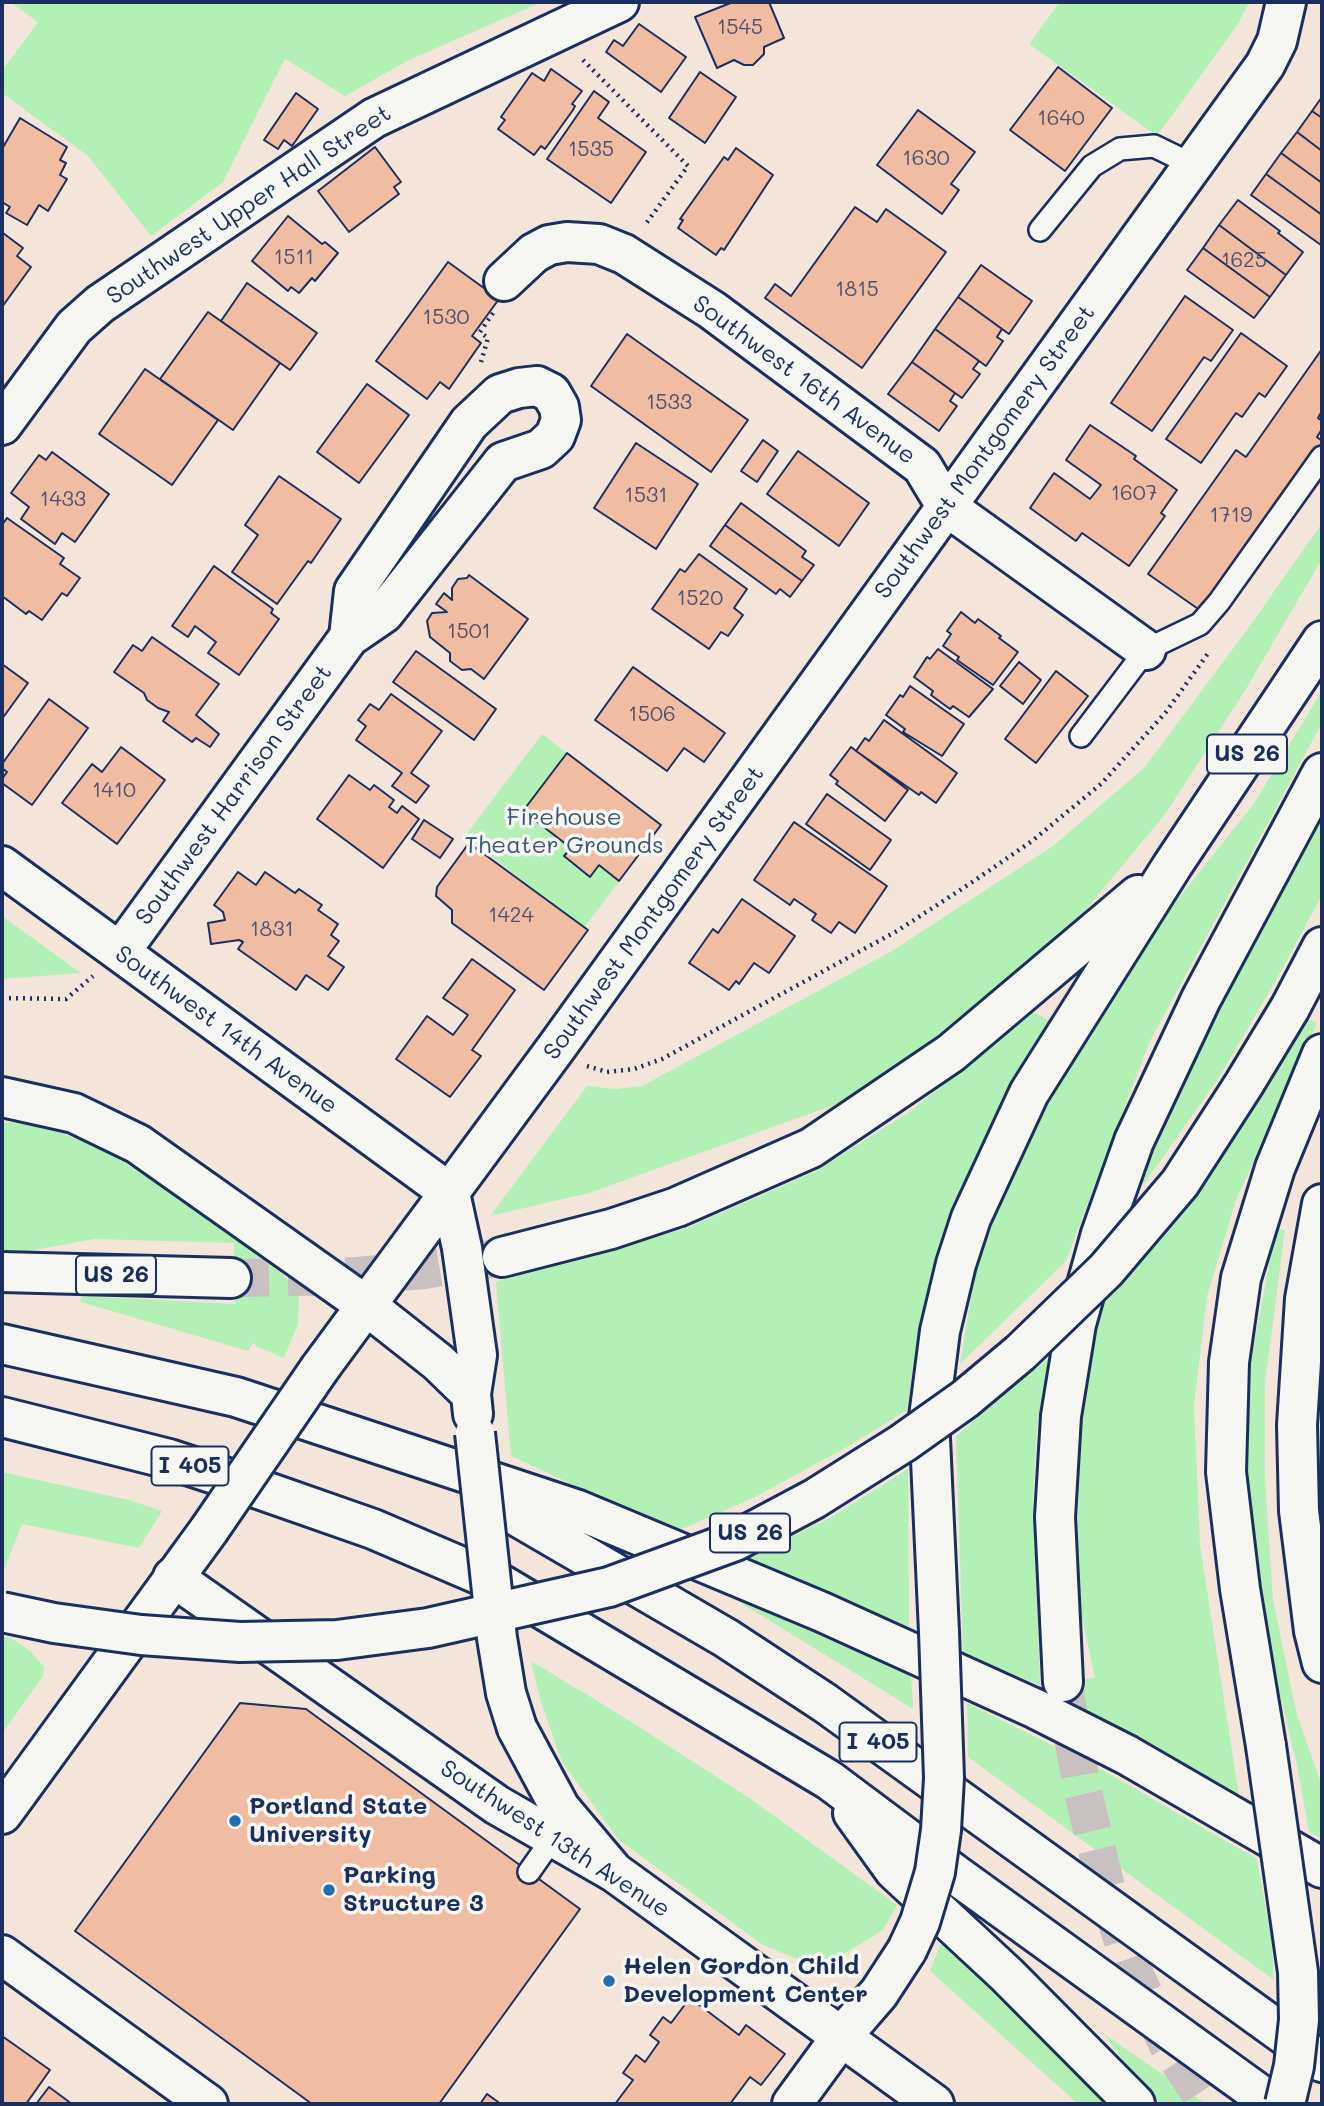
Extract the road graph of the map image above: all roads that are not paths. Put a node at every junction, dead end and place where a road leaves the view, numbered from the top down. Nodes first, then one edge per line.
1 (620, 2) edge
2 (1286, 2) edge
3 (1194, 165) junction
4 (1040, 230) dead end
5 (504, 281) road end
6 (2, 425) edge
7 (1322, 457) edge
8 (946, 506) junction
9 (349, 637) junction
10 (1322, 641) edge
11 (1146, 650) junction
12 (1081, 736) dead end
13 (1322, 773) edge
14 (2, 866) edge
15 (1172, 866) junction
16 (1322, 947) edge
17 (120, 952) junction
18 (1322, 1055) edge
19 (2, 1097) edge
20 (450, 1193) junction
21 (1322, 1203) edge
22 (502, 1257) tunnel mouth
23 (2, 1272) edge
24 (230, 1278) tunnel mouth
25 (367, 1306) junction
26 (2, 1344) edge
27 (471, 1394) junction
28 (2, 1417) edge
29 (412, 1457) junction
30 (173, 1577) junction
31 (2, 1612) edge
32 (1322, 1662) edge
33 (1063, 1682) tunnel mouth
34 (829, 1780) junction
35 (2, 1814) edge
36 (553, 1838) junction
37 (1322, 1868) edge
38 (529, 1872) dead end
39 (614, 1872) junction
40 (2, 1955) edge
41 (841, 2037) junction
42 (1322, 2062) edge
43 (208, 2104) edge
44 (792, 2104) edge
45 (934, 2104) edge
46 (1135, 2104) edge
47 (1273, 2104) edge
48 (1285, 2104) edge

1 - 6 main road, Southwest Upper Hall Street
2 - 3 main road, Southwest Montgomery Street
3 - 4 lane
3 - 8 main road, Southwest Montgomery Street
5 - 8 main road, Southwest 16th Avenue
7 - 11 lane
8 - 11 main road, Southwest 16th Avenue
8 - 20 main road, Southwest Montgomery Street
9 - 9 main road, Southwest Harrison Street
9 - 17 main road, Southwest Harrison Street
10 - 15 main road, US 26
11 - 12 lane
13 - 33 main road
14 - 17 main road, Southwest 14th Avenue
15 - 22 main road, US 26
15 - 41 main road, bridge
16 - 31 main road, US 26, bridge
17 - 20 main road, Southwest 14th Avenue
18 - 48 main road, bridge
19 - 25 main road
20 - 25 main road, Southwest Montgomery Street
20 - 27 main road
21 - 32 main road
23 - 24 main road, US 26
25 - 27 main road
25 - 30 main road, Southwest Montgomery Street, bridge
26 - 29 main road, I 405
27 - 39 main road, bridge
28 - 34 main road, I 405
29 - 37 main road
29 - 42 main road, I 405
30 - 35 main road, Southwest Montgomery Street
30 - 36 main road, Southwest 13th Avenue
34 - 46 main road
34 - 47 main road, I 405
36 - 38 lane
36 - 39 main road, Southwest 13th Avenue
39 - 41 main road, Southwest 13th Avenue
40 - 43 main road
41 - 44 main road
41 - 45 main road, Southwest 13th Avenue

